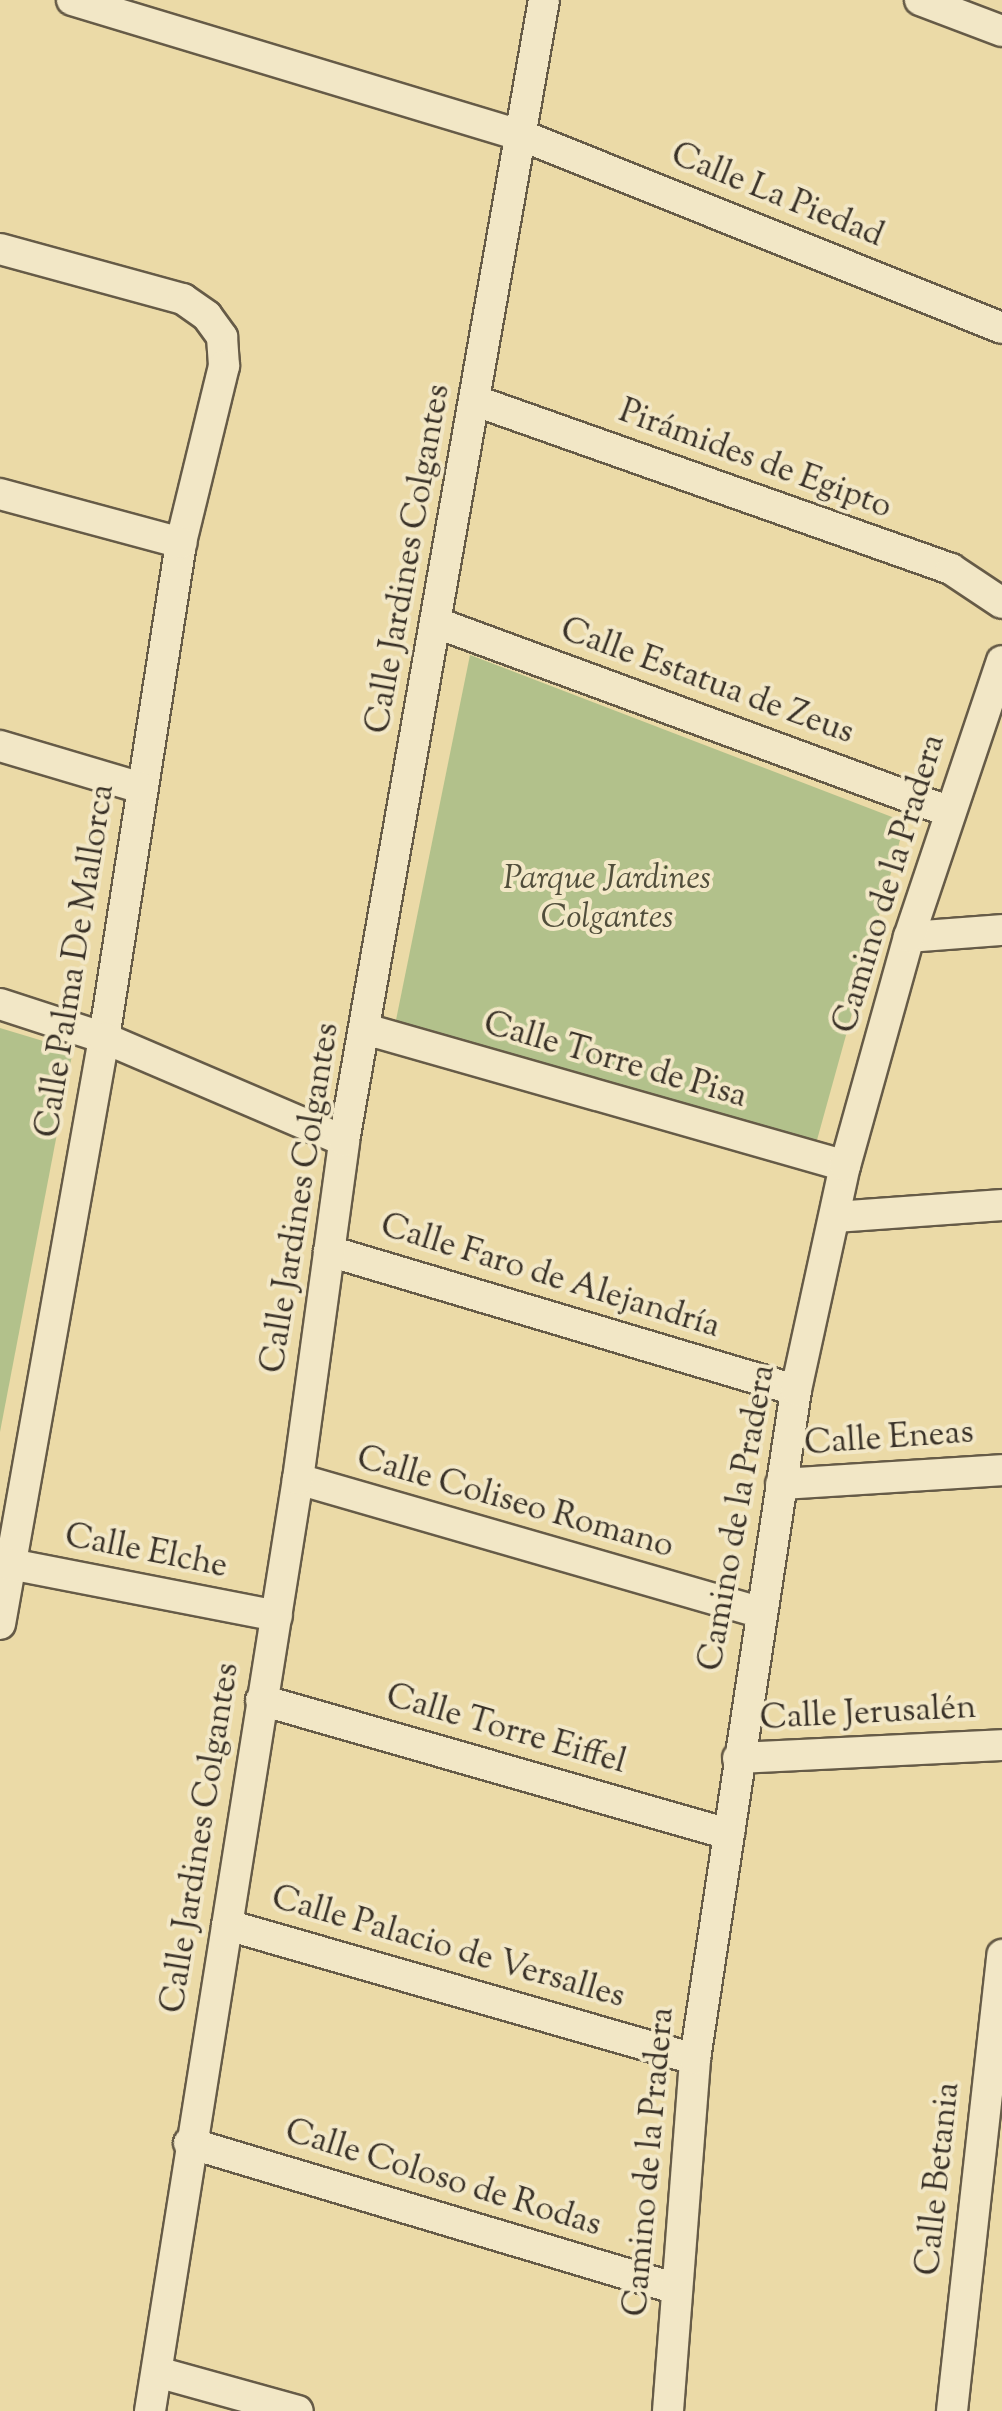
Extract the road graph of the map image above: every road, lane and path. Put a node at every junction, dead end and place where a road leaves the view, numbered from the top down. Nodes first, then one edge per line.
1 (72, 0) edge
2 (544, 0) edge
3 (920, 0) edge
4 (1002, 31) edge
5 (523, 136) junction
6 (0, 249) edge
7 (1002, 328) edge
8 (476, 401) junction
9 (0, 494) edge
10 (181, 543) junction
11 (1002, 603) edge
12 (437, 623) junction
13 (1002, 661) edge
14 (0, 746) edge
15 (142, 788) junction
16 (950, 812) junction
17 (1002, 930) edge
18 (909, 937) junction
19 (0, 1004) edge
20 (365, 1029) junction
21 (104, 1038) junction
22 (344, 1141) junction
23 (845, 1166) junction
24 (1002, 1205) edge
25 (836, 1217) junction
26 (329, 1251) junction
27 (796, 1390) junction
28 (1002, 1470) edge
29 (298, 1479) junction
30 (781, 1484) junction
31 (5, 1563) edge
32 (758, 1612) junction
33 (277, 1616) junction
34 (0, 1624) edge
35 (261, 1700) junction
36 (1002, 1745) edge
37 (738, 1758) junction
38 (729, 1834) junction
39 (227, 1925) junction
40 (1002, 1955) edge
41 (695, 2059) junction
42 (189, 2143) junction
43 (674, 2288) junction
44 (157, 2372) junction
45 (150, 2411) edge
46 (298, 2411) edge
47 (668, 2411) edge
48 (952, 2411) edge

1 - 5 street, Calle La Piedad
2 - 5 street, Calle Jardines Colgantes
3 - 4 street
5 - 7 street, Calle La Piedad
5 - 8 street, Calle Jardines Colgantes
6 - 10 street, Calle Palma De Mallorca
8 - 11 street, Pirámides de Egipto
8 - 12 street, Calle Jardines Colgantes
9 - 10 street
10 - 15 street, Calle Palma De Mallorca
12 - 16 street, Calle Estatua de Zeus
12 - 20 street, Calle Jardines Colgantes
13 - 16 street, Camino de la Pradera
14 - 15 street
15 - 21 street, Calle Palma De Mallorca
16 - 18 street, Camino de la Pradera
17 - 18 street
18 - 23 street, Camino de la Pradera
19 - 21 street
20 - 22 street, Calle Jardines Colgantes
20 - 23 street, Calle Torre de Pisa
21 - 22 street
21 - 31 street, Calle Palma De Mallorca
22 - 26 street, Calle Jardines Colgantes
23 - 25 street, Camino de la Pradera
24 - 25 street
25 - 27 street, Camino de la Pradera
26 - 27 street, Calle Faro de Alejandría
26 - 29 street, Calle Jardines Colgantes
27 - 30 street, Camino de la Pradera
28 - 30 street, Calle Eneas
29 - 32 street, Calle Coliseo Romano
29 - 33 street, Calle Jardines Colgantes
30 - 32 street, Camino de la Pradera
31 - 33 street, Calle Elche
31 - 34 street, Calle Palma De Mallorca
32 - 37 street, Camino de la Pradera
33 - 35 street, Calle Jardines Colgantes
35 - 38 street, Calle Torre Eiffel
35 - 39 street, Calle Jardines Colgantes
36 - 37 street, Calle Jerusalén
37 - 38 street, Camino de la Pradera
38 - 41 street, Camino de la Pradera
39 - 41 street, Calle Palacio de Versalles
39 - 42 street, Calle Jardines Colgantes
40 - 48 street, Calle Betania
41 - 43 street, Camino de la Pradera
42 - 43 street, Calle Coloso de Rodas
42 - 44 street, Calle Jardines Colgantes
43 - 47 street, Camino de la Pradera
44 - 45 street, Calle Jardines Colgantes
44 - 46 street

